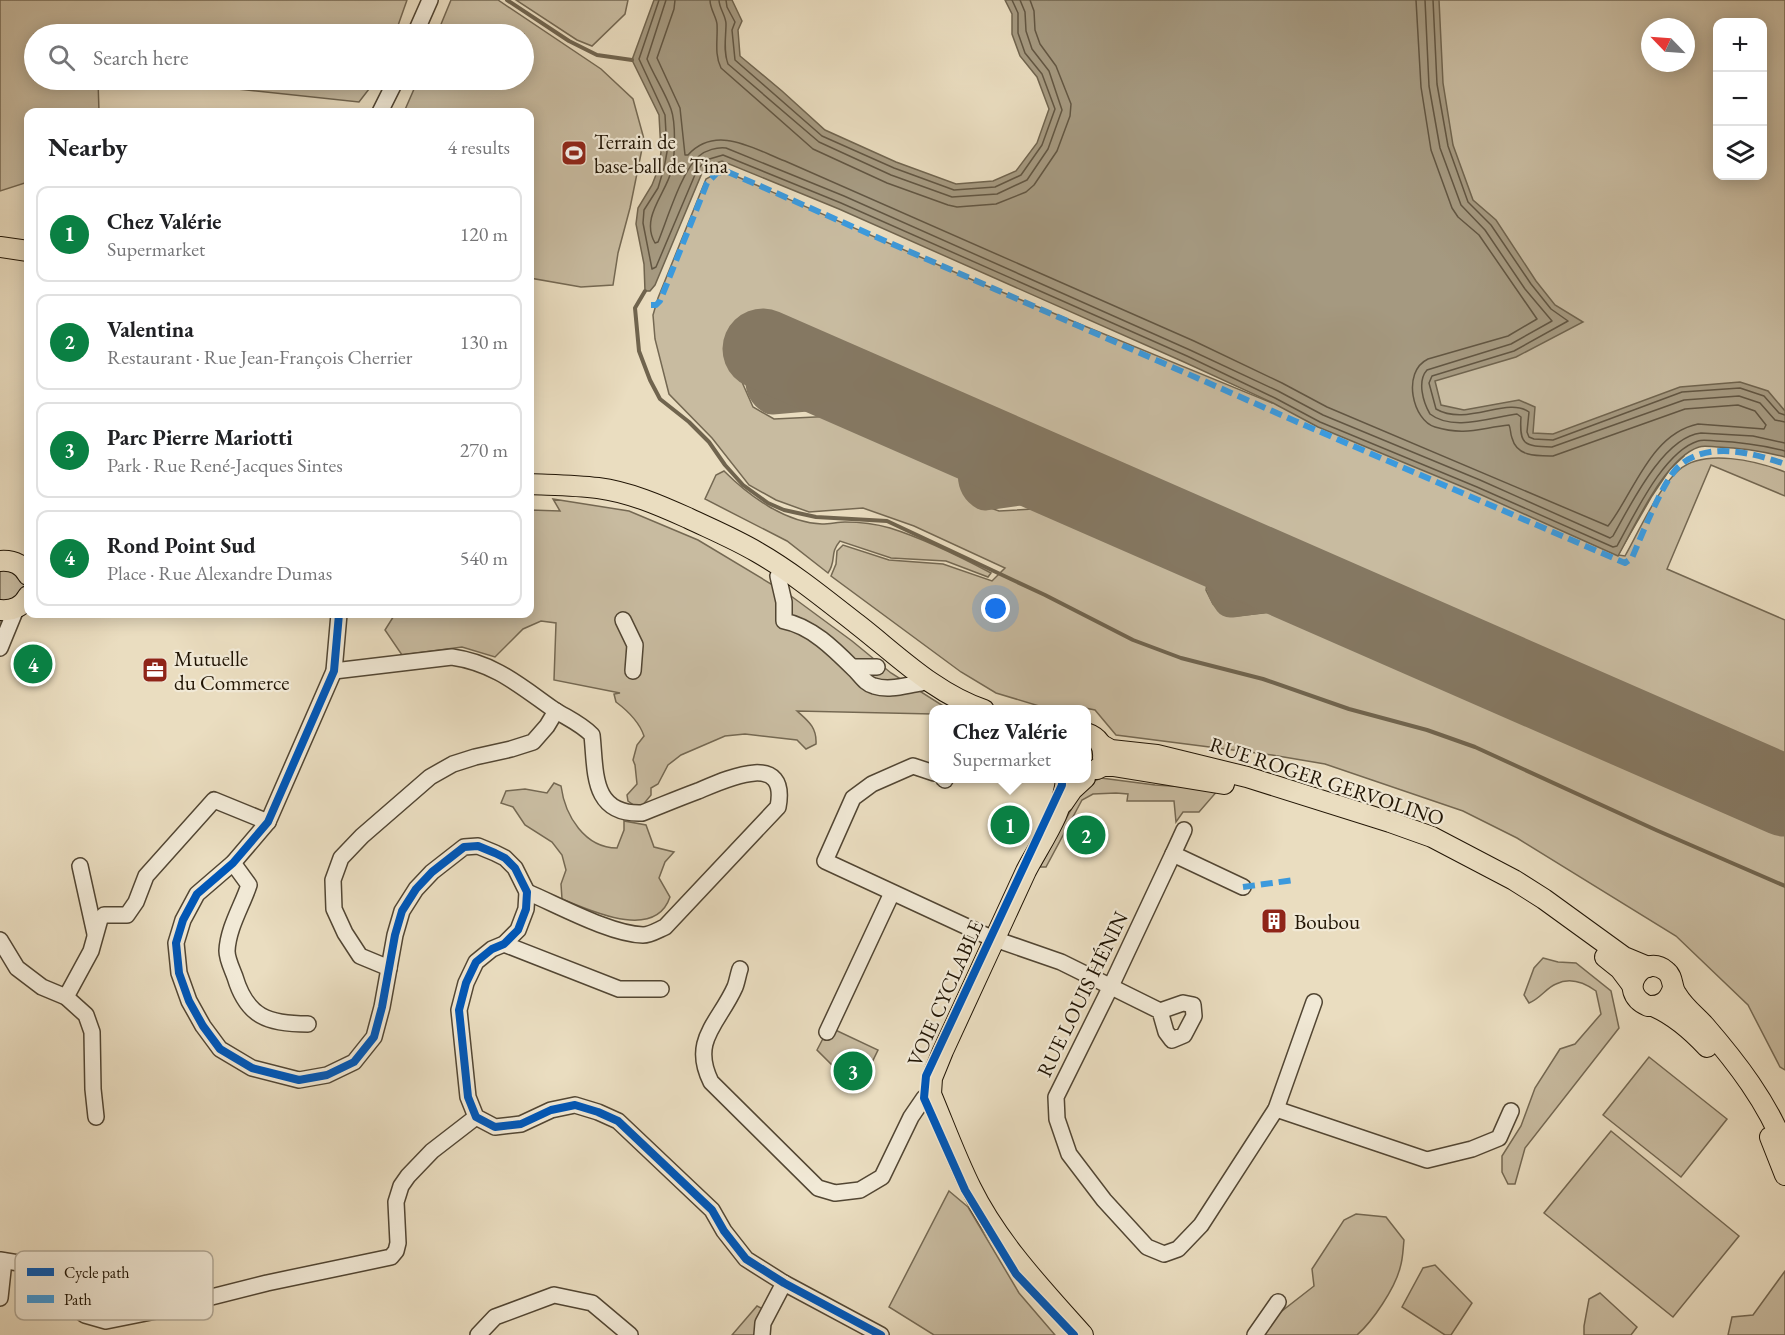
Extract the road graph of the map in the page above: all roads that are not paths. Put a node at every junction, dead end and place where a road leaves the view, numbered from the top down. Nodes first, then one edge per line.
1 (430, 0) edge
2 (419, 24) edge
3 (391, 90) edge
4 (382, 108) edge
5 (0, 248) edge
6 (24, 251) edge
7 (534, 484) edge
8 (534, 492) edge
9 (0, 560) edge
10 (24, 569) edge
11 (778, 576) junction
12 (15, 605) edge
13 (339, 618) edge
14 (623, 620) dead end
15 (0, 648) edge
16 (853, 667) junction
17 (877, 667) dead end
18 (334, 671) junction
19 (633, 671) dead end
20 (921, 683) junction
21 (956, 705) edge
22 (973, 705) edge
23 (556, 711) junction
24 (1091, 735) edge
25 (1102, 746) junction
26 (929, 772) edge
27 (1091, 773) edge
28 (1091, 774) edge
29 (1065, 783) edge
30 (1080, 783) edge
31 (1057, 813) junction
32 (268, 822) junction
33 (1184, 830) dead end
34 (1173, 854) junction
35 (233, 863) junction
36 (81, 866) dead end
37 (1243, 887) dead end
38 (527, 892) junction
39 (892, 893) junction
40 (96, 936) junction
41 (0, 940) edge
42 (995, 940) junction
43 (504, 944) junction
44 (1648, 967) junction
45 (389, 968) junction
46 (740, 969) dead end
47 (1632, 985) junction
48 (1111, 986) junction
49 (1673, 988) junction
50 (662, 989) dead end
51 (66, 997) junction
52 (1314, 1002) dead end
53 (1655, 1007) junction
54 (1160, 1011) dead end
55 (308, 1024) dead end
56 (826, 1032) dead end
57 (931, 1094) junction
58 (1276, 1109) junction
59 (1511, 1111) dead end
60 (96, 1117) dead end
61 (476, 1117) junction
62 (1785, 1148) edge
63 (1785, 1175) edge
64 (2, 1261) edge
65 (784, 1283) junction
66 (213, 1297) edge
67 (0, 1298) edge
68 (1278, 1302) dead end
69 (478, 1335) edge
70 (630, 1335) edge
71 (762, 1335) edge
72 (881, 1335) edge
73 (1083, 1335) edge
74 (1255, 1335) edge

1 - 2 street
3 - 4 street
5 - 6 main road
7 - 22 main road
8 - 11 main road
9 - 10 main road
11 - 16 street
11 - 20 main road
12 - 15 street
13 - 18 street
14 - 19 street
16 - 17 street
16 - 20 street
18 - 23 street
18 - 32 street
20 - 21 main road
23 - 38 street
23 - 45 street
24 - 25 main road
25 - 27 main road
25 - 44 main road, RUE ROGER GERVOLINO
26 - 39 street
28 - 47 main road, RUE ROGER GERVOLINO
29 - 31 main road
30 - 31 main road
31 - 42 main road
32 - 35 street
32 - 40 street
33 - 34 street, RUE LOUIS HÉNIN
34 - 37 street
34 - 48 street, RUE LOUIS HÉNIN
35 - 45 street
35 - 55 street
36 - 40 street
38 - 43 street
38 - 45 street
39 - 42 street
39 - 56 street
40 - 51 street
41 - 51 street
42 - 48 street
42 - 57 main road
43 - 50 street
43 - 61 street
44 - 47 main road
44 - 49 main road
46 - 57 street
47 - 53 main road
48 - 54 street
48 - 58 street, RUE LOUIS HÉNIN
49 - 53 main road
49 - 62 main road
51 - 60 street
52 - 58 street, RUE LOUIS HÉNIN
53 - 63 main road
57 - 73 main road
58 - 59 street
61 - 65 street
61 - 66 street
64 - 67 street
65 - 71 street
65 - 72 street
68 - 74 street
69 - 70 street

